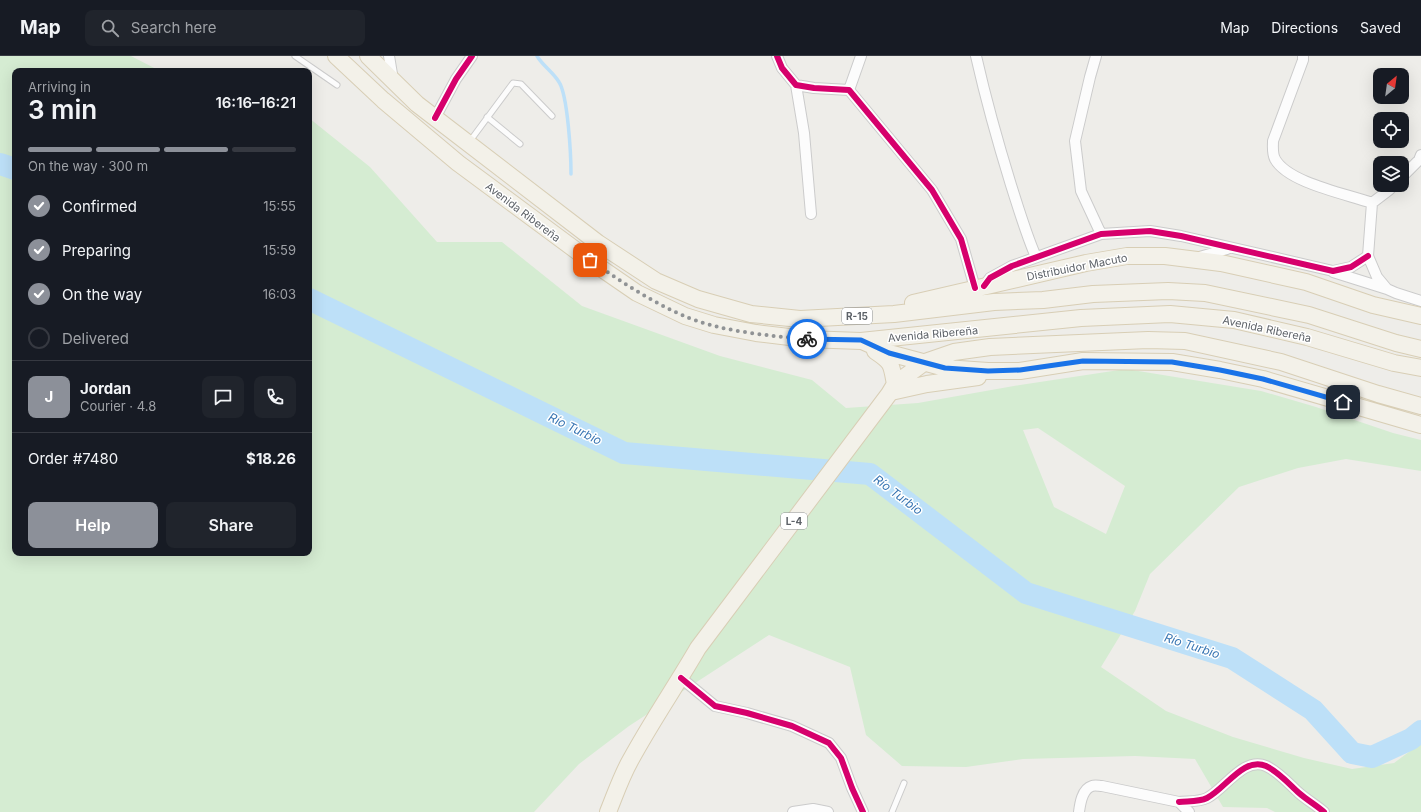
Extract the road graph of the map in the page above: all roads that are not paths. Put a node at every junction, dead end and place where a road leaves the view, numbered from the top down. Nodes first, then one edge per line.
1 (295, 56) edge
2 (336, 56) edge
3 (368, 56) edge
4 (389, 56) edge
5 (472, 56) edge
6 (777, 56) edge
7 (862, 56) edge
8 (976, 56) edge
9 (1096, 56) edge
10 (1303, 56) edge
11 (393, 81) junction
12 (337, 85) dead end
13 (796, 85) junction
14 (849, 90) junction
15 (552, 116) dead end
16 (487, 117) junction
17 (435, 118) junction
18 (468, 143) junction
19 (520, 144) dead end
20 (1421, 155) edge
21 (1409, 170) edge
22 (1386, 192) edge
23 (1372, 202) junction
24 (811, 214) dead end
25 (1101, 234) junction
26 (1229, 248) junction
27 (1368, 256) junction
28 (1036, 257) junction
29 (1193, 260) junction
30 (1333, 271) junction
31 (980, 287) junction
32 (1386, 289) junction
33 (1421, 301) edge
34 (874, 315) junction
35 (1421, 316) edge
36 (861, 340) junction
37 (1421, 349) edge
38 (925, 362) junction
39 (1421, 368) edge
40 (1020, 370) junction
41 (892, 390) junction
42 (1421, 406) edge
43 (1421, 425) edge
44 (681, 678) junction
45 (904, 783) dead end
46 (1179, 802) junction
47 (608, 812) edge
48 (793, 812) edge
49 (828, 812) edge
50 (863, 812) edge
51 (892, 812) edge
52 (1079, 812) edge
53 (1189, 812) edge
54 (1324, 812) edge

1 - 12 lane
2 - 36 main road, Avenida Ribereña / R-15
3 - 11 main road, Avenida Ribereña / R-15
4 - 11 street
5 - 17 street
6 - 13 street
7 - 14 street
8 - 28 street
9 - 25 street
10 - 23 street
11 - 17 main road, Avenida Ribereña / R-15
13 - 14 street
13 - 24 street
14 - 31 street
15 - 16 lane
16 - 18 lane
16 - 19 lane
17 - 18 main road, Avenida Ribereña / R-15
18 - 34 main road, Avenida Ribereña / R-15
20 - 21 street
22 - 23 street
23 - 27 street
25 - 26 street
25 - 28 street
26 - 29 street
26 - 30 street
27 - 30 street
27 - 32 street
28 - 31 street
29 - 31 main road, Distribuidor Macuto
29 - 35 main road, Distribuidor Macuto
30 - 32 street
31 - 34 main road, Distribuidor Macuto
32 - 33 street
34 - 37 main road, Avenida Ribereña / R-15
36 - 38 main road
36 - 39 main road, Avenida Ribereña / R-15
36 - 41 main road
38 - 40 main road
38 - 41 main road
38 - 42 main road
40 - 41 main road
40 - 43 main road
41 - 44 main road, L-4
44 - 47 main road, L-4
44 - 50 street
45 - 51 lane
46 - 52 street
46 - 53 street
46 - 54 street
48 - 49 street

